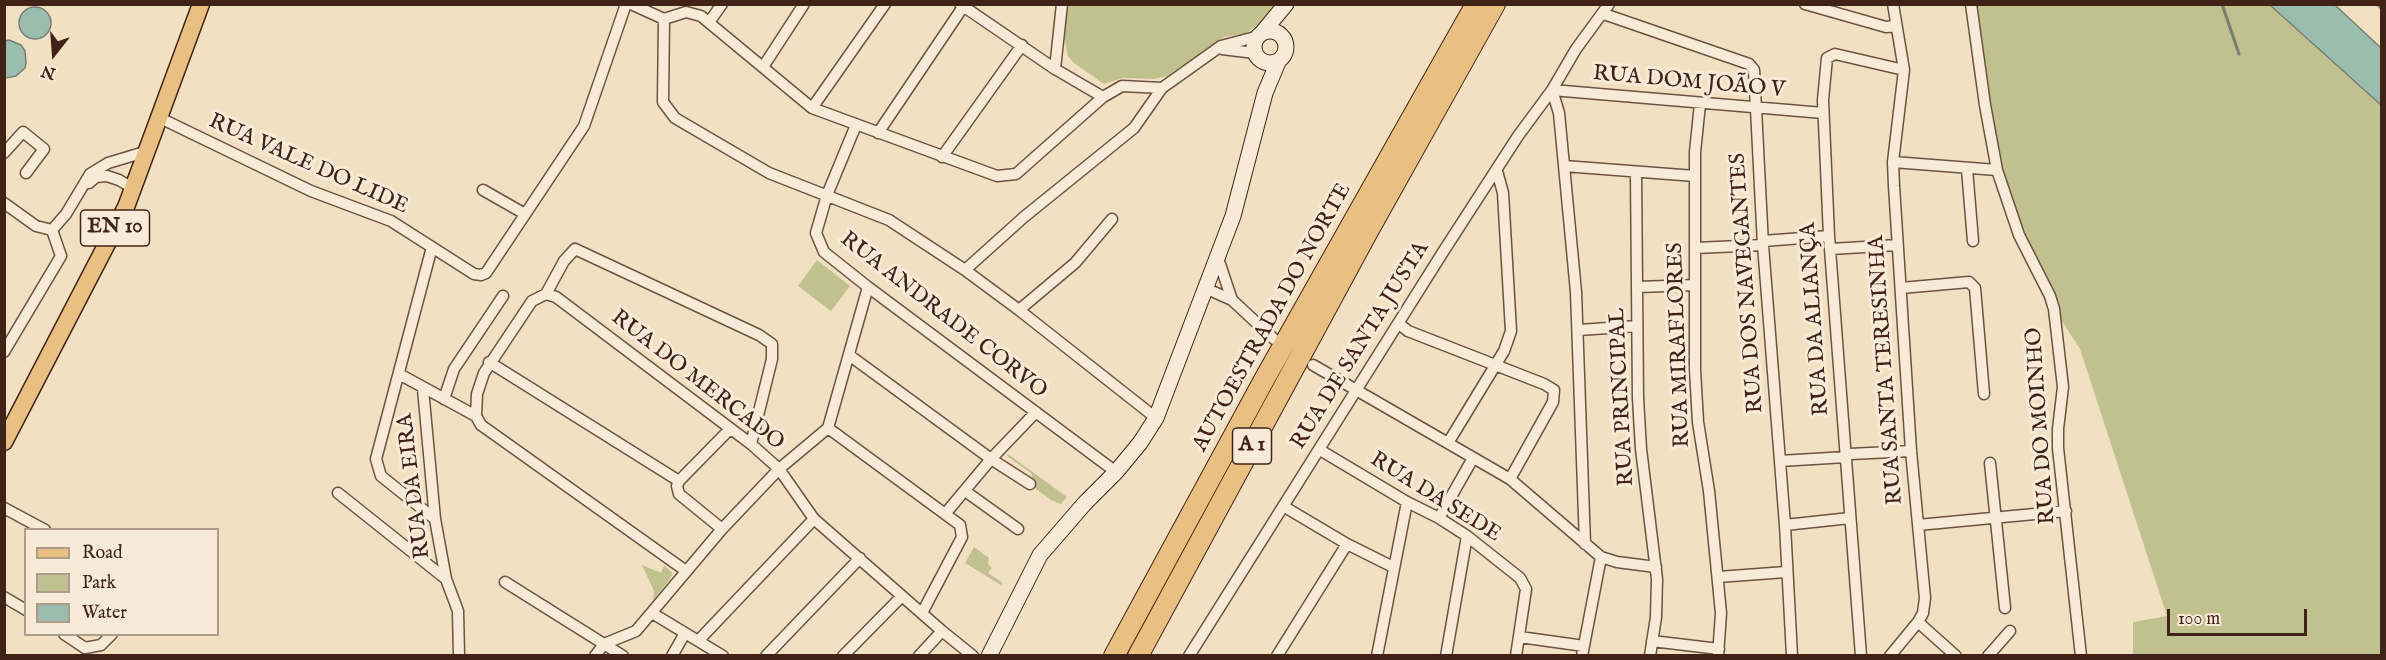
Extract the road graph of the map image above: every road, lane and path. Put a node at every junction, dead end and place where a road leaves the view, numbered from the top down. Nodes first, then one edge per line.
1 (201, 4) edge
2 (626, 4) edge
3 (631, 4) edge
4 (722, 4) edge
5 (804, 4) edge
6 (885, 4) edge
7 (1062, 4) edge
8 (1287, 4) edge
9 (1476, 4) edge
10 (1495, 4) edge
11 (1804, 4) edge
12 (1893, 4) edge
13 (1971, 4) edge
14 (962, 6) edge
15 (1606, 9) edge
16 (664, 19) junction
17 (710, 21) junction
18 (1896, 26) junction
19 (1260, 34) junction
20 (1283, 37) junction
21 (1022, 45) junction
22 (1215, 50) junction
23 (1258, 57) junction
24 (1278, 62) junction
25 (763, 67) junction
26 (1055, 69) junction
27 (1904, 70) junction
28 (1162, 88) junction
29 (1552, 90) junction
30 (1265, 93) junction
31 (1103, 98) junction
32 (1700, 104) junction
33 (812, 108) junction
34 (1755, 109) junction
35 (1822, 113) junction
36 (160, 118) junction
37 (856, 125) junction
38 (878, 133) junction
39 (148, 151) junction
40 (4, 153) edge
41 (942, 157) junction
42 (1893, 162) junction
43 (1564, 166) junction
44 (1967, 169) junction
45 (1997, 170) junction
46 (1497, 171) junction
47 (1636, 172) junction
48 (26, 173) dead end
49 (1695, 176) junction
50 (134, 189) junction
51 (483, 190) dead end
52 (78, 193) junction
53 (827, 195) junction
54 (4, 203) edge
55 (525, 214) junction
56 (1112, 219) dead end
57 (52, 230) junction
58 (1829, 236) junction
59 (1973, 241) dead end
60 (1763, 243) junction
61 (1897, 245) junction
62 (432, 248) junction
63 (1695, 248) junction
64 (1831, 249) junction
65 (1218, 258) junction
66 (965, 270) junction
67 (1695, 285) junction
68 (867, 287) junction
69 (1638, 287) junction
70 (1205, 288) junction
71 (1901, 288) junction
72 (546, 294) junction
73 (503, 296) dead end
74 (1232, 300) junction
75 (1019, 310) junction
76 (1399, 324) junction
77 (1637, 326) junction
78 (1579, 330) junction
79 (1274, 339) dead end
80 (4, 352) edge
81 (849, 355) junction
82 (489, 362) junction
83 (1313, 365) dead end
84 (1496, 366) junction
85 (399, 374) junction
86 (423, 389) junction
87 (1356, 389) junction
88 (1984, 394) dead end
89 (444, 399) junction
90 (1036, 412) junction
91 (477, 416) junction
92 (1156, 418) junction
93 (828, 428) junction
94 (730, 429) junction
95 (4, 442) edge
96 (1448, 443) junction
97 (751, 444) junction
98 (1320, 450) junction
99 (1911, 451) junction
100 (1846, 457) junction
101 (1473, 458) junction
102 (991, 459) junction
103 (1780, 461) junction
104 (1990, 463) dead end
105 (779, 469) junction
106 (1116, 472) junction
107 (1510, 479) junction
108 (679, 481) junction
109 (1030, 484) dead end
110 (965, 491) junction
111 (338, 493) dead end
112 (1407, 502) junction
113 (1283, 506) junction
114 (7, 509) edge
115 (2066, 511) junction
116 (945, 514) junction
117 (1439, 518) junction
118 (1850, 518) junction
119 (1996, 518) junction
120 (435, 519) junction
121 (814, 519) junction
122 (1785, 525) junction
123 (1918, 525) junction
124 (41, 528) edge
125 (722, 528) junction
126 (1018, 529) dead end
127 (1467, 536) junction
128 (1347, 544) junction
129 (1586, 544) junction
130 (1601, 557) junction
131 (860, 558) junction
132 (1393, 567) junction
133 (1656, 567) junction
134 (686, 571) junction
135 (1786, 572) junction
136 (1718, 577) junction
137 (446, 579) junction
138 (505, 582) dead end
139 (902, 596) junction
140 (4, 597) edge
141 (2005, 608) dead end
142 (24, 609) edge
143 (652, 613) junction
144 (922, 613) junction
145 (1918, 622) junction
146 (942, 631) junction
147 (2010, 632) dead end
148 (685, 633) junction
149 (67, 636) edge
150 (110, 636) edge
151 (1520, 637) junction
152 (698, 641) junction
153 (1652, 641) junction
154 (604, 644) junction
155 (1583, 651) edge
156 (1718, 652) edge
157 (1992, 652) edge
158 (459, 656) edge
159 (595, 656) edge
160 (623, 656) edge
161 (672, 656) edge
162 (723, 656) edge
163 (766, 656) edge
164 (843, 656) edge
165 (919, 656) edge
166 (973, 656) edge
167 (989, 656) edge
168 (1114, 656) edge
169 (1138, 656) edge
170 (1189, 656) edge
171 (1277, 656) edge
172 (1377, 656) edge
173 (1446, 656) edge
174 (1516, 656) edge
175 (1650, 656) edge
176 (1792, 656) edge
177 (1861, 656) edge
178 (1890, 656) edge
179 (1956, 656) edge
180 (2006, 656) edge
181 (2081, 656) edge

1 - 36 main road, EN 10
2 - 55 street, RUA VALE DO LIDE
3 - 16 street
4 - 17 street
5 - 25 street
6 - 33 street
7 - 26 street
8 - 19 street
8 - 20 street
9 - 168 highway, AUTOESTRADA DO NORTE / A 1
10 - 169 highway, AUTOESTRADA DO NORTE / A 1
11 - 18 street
12 - 18 street, RUA SANTA TERESINHA
13 - 45 street, RUA DO MOINHO
14 - 21 street
14 - 38 street
15 - 29 street, RUA DE SANTA JUSTA
15 - 34 street, RUA DOS NAVEGANTES
16 - 17 street
16 - 53 street
17 - 25 street
18 - 27 street, RUA SANTA TERESINHA
19 - 20 street
19 - 22 street
19 - 23 street
20 - 24 street
21 - 26 street
21 - 41 street
22 - 23 street
22 - 28 street
23 - 24 street
23 - 30 street
24 - 30 street
25 - 33 street
26 - 31 street
27 - 35 street, RUA DA ALIANÇA
27 - 42 street, RUA SANTA TERESINHA
28 - 31 street
28 - 66 street
29 - 32 street, RUA DOM JOÃO V
29 - 43 street
29 - 46 street, RUA DE SANTA JUSTA
30 - 65 street
31 - 41 street
32 - 34 street, RUA DOM JOÃO V
32 - 49 street, RUA MIRAFLORES
33 - 37 street
34 - 35 street, RUA DOM JOÃO V
34 - 60 street, RUA DOS NAVEGANTES
35 - 58 street, RUA DA ALIANÇA
36 - 39 main road, EN 10
36 - 62 street, RUA VALE DO LIDE
37 - 38 street
37 - 53 street, RUA ANDRADE CORVO
38 - 41 street
39 - 50 main road, EN 10
39 - 52 street
40 - 48 street
42 - 44 street
42 - 61 street, RUA SANTA TERESINHA
43 - 47 street
43 - 78 street
44 - 45 street
44 - 59 street
45 - 115 street, RUA DO MOINHO
46 - 76 street, RUA DE SANTA JUSTA
46 - 84 street
47 - 49 street
47 - 69 street, RUA PRINCIPAL
49 - 63 street, RUA MIRAFLORES
50 - 52 street
50 - 95 main road, EN 10
51 - 55 street
52 - 57 street
53 - 66 street
53 - 68 street, RUA ANDRADE CORVO
54 - 57 street
55 - 62 street, RUA VALE DO LIDE
56 - 75 street
57 - 80 street
58 - 60 street
58 - 64 street, RUA DA ALIANÇA
60 - 63 street
60 - 103 street, RUA DOS NAVEGANTES
61 - 64 street
61 - 71 street, RUA SANTA TERESINHA
62 - 85 street
63 - 67 street, RUA MIRAFLORES
64 - 100 street, RUA DA ALIANÇA
65 - 70 street
65 - 74 street
66 - 75 street
67 - 69 street
67 - 136 street, RUA MIRAFLORES
68 - 81 street
68 - 90 street, RUA ANDRADE CORVO
69 - 77 street, RUA PRINCIPAL
70 - 74 street
70 - 92 street
71 - 88 street
71 - 99 street, RUA SANTA TERESINHA
72 - 82 street
72 - 94 street, RUA DO MERCADO
72 - 97 street
73 - 89 street
74 - 79 street
75 - 92 street
76 - 84 street
76 - 87 street, RUA DE SANTA JUSTA
77 - 78 street
77 - 133 street, RUA PRINCIPAL
78 - 129 street
81 - 93 street
81 - 102 street
82 - 91 street
82 - 108 street
83 - 87 street
84 - 96 street
84 - 107 street
85 - 86 street
85 - 120 street
86 - 89 street
86 - 120 street, RUA DA EIRA
87 - 96 street
87 - 98 street, RUA DE SANTA JUSTA
89 - 91 street
90 - 102 street
90 - 106 street, RUA ANDRADE CORVO
91 - 134 street
92 - 106 street
93 - 105 street
93 - 116 street
94 - 97 street, RUA DO MERCADO
94 - 108 street
96 - 101 street
97 - 105 street, RUA DO MERCADO
98 - 112 street, RUA DA SEDE
98 - 113 street, RUA DE SANTA JUSTA
99 - 100 street
99 - 123 street, RUA SANTA TERESINHA
100 - 103 street
100 - 118 street, RUA DA ALIANÇA
101 - 107 street
101 - 117 street
102 - 109 street
102 - 110 street
103 - 122 street, RUA DOS NAVEGANTES
104 - 119 street
105 - 121 street, RUA DO MERCADO
105 - 125 street
106 - 167 street
107 - 129 street
108 - 125 street
110 - 116 street
110 - 126 street
111 - 137 street
112 - 117 street, RUA DA SEDE
112 - 132 street
113 - 128 street
113 - 170 street, RUA DE SANTA JUSTA
114 - 124 street
115 - 119 street
115 - 181 street, RUA DO MOINHO
116 - 144 street
117 - 127 street, RUA DA SEDE
118 - 122 street
118 - 177 street, RUA DA ALIANÇA
119 - 123 street
119 - 141 street
120 - 137 street, RUA DA EIRA
121 - 131 street, RUA DO MERCADO
121 - 152 street
122 - 135 street, RUA DOS NAVEGANTES
123 - 145 street, RUA SANTA TERESINHA
125 - 134 street
127 - 151 street, RUA DA SEDE
127 - 173 street
128 - 132 street
128 - 171 street
129 - 130 street
130 - 133 street
130 - 155 street
131 - 139 street, RUA DO MERCADO
131 - 163 street
132 - 172 street
133 - 153 street, RUA PRINCIPAL
134 - 143 street
135 - 136 street
135 - 176 street, RUA DOS NAVEGANTES
136 - 156 street, RUA MIRAFLORES
137 - 158 street, RUA DA EIRA
138 - 154 street
139 - 144 street, RUA DO MERCADO
139 - 164 street
140 - 142 street
143 - 148 street
143 - 154 street
144 - 146 street, RUA DO MERCADO
145 - 178 street, RUA SANTA TERESINHA
145 - 179 street
146 - 165 street
146 - 166 street, RUA DO MERCADO
147 - 157 street
148 - 152 street
148 - 161 street
149 - 150 street
151 - 155 street
151 - 174 street, RUA DA SEDE
152 - 162 street
153 - 156 street
153 - 175 street, RUA PRINCIPAL
154 - 159 street
154 - 160 street
157 - 180 street

